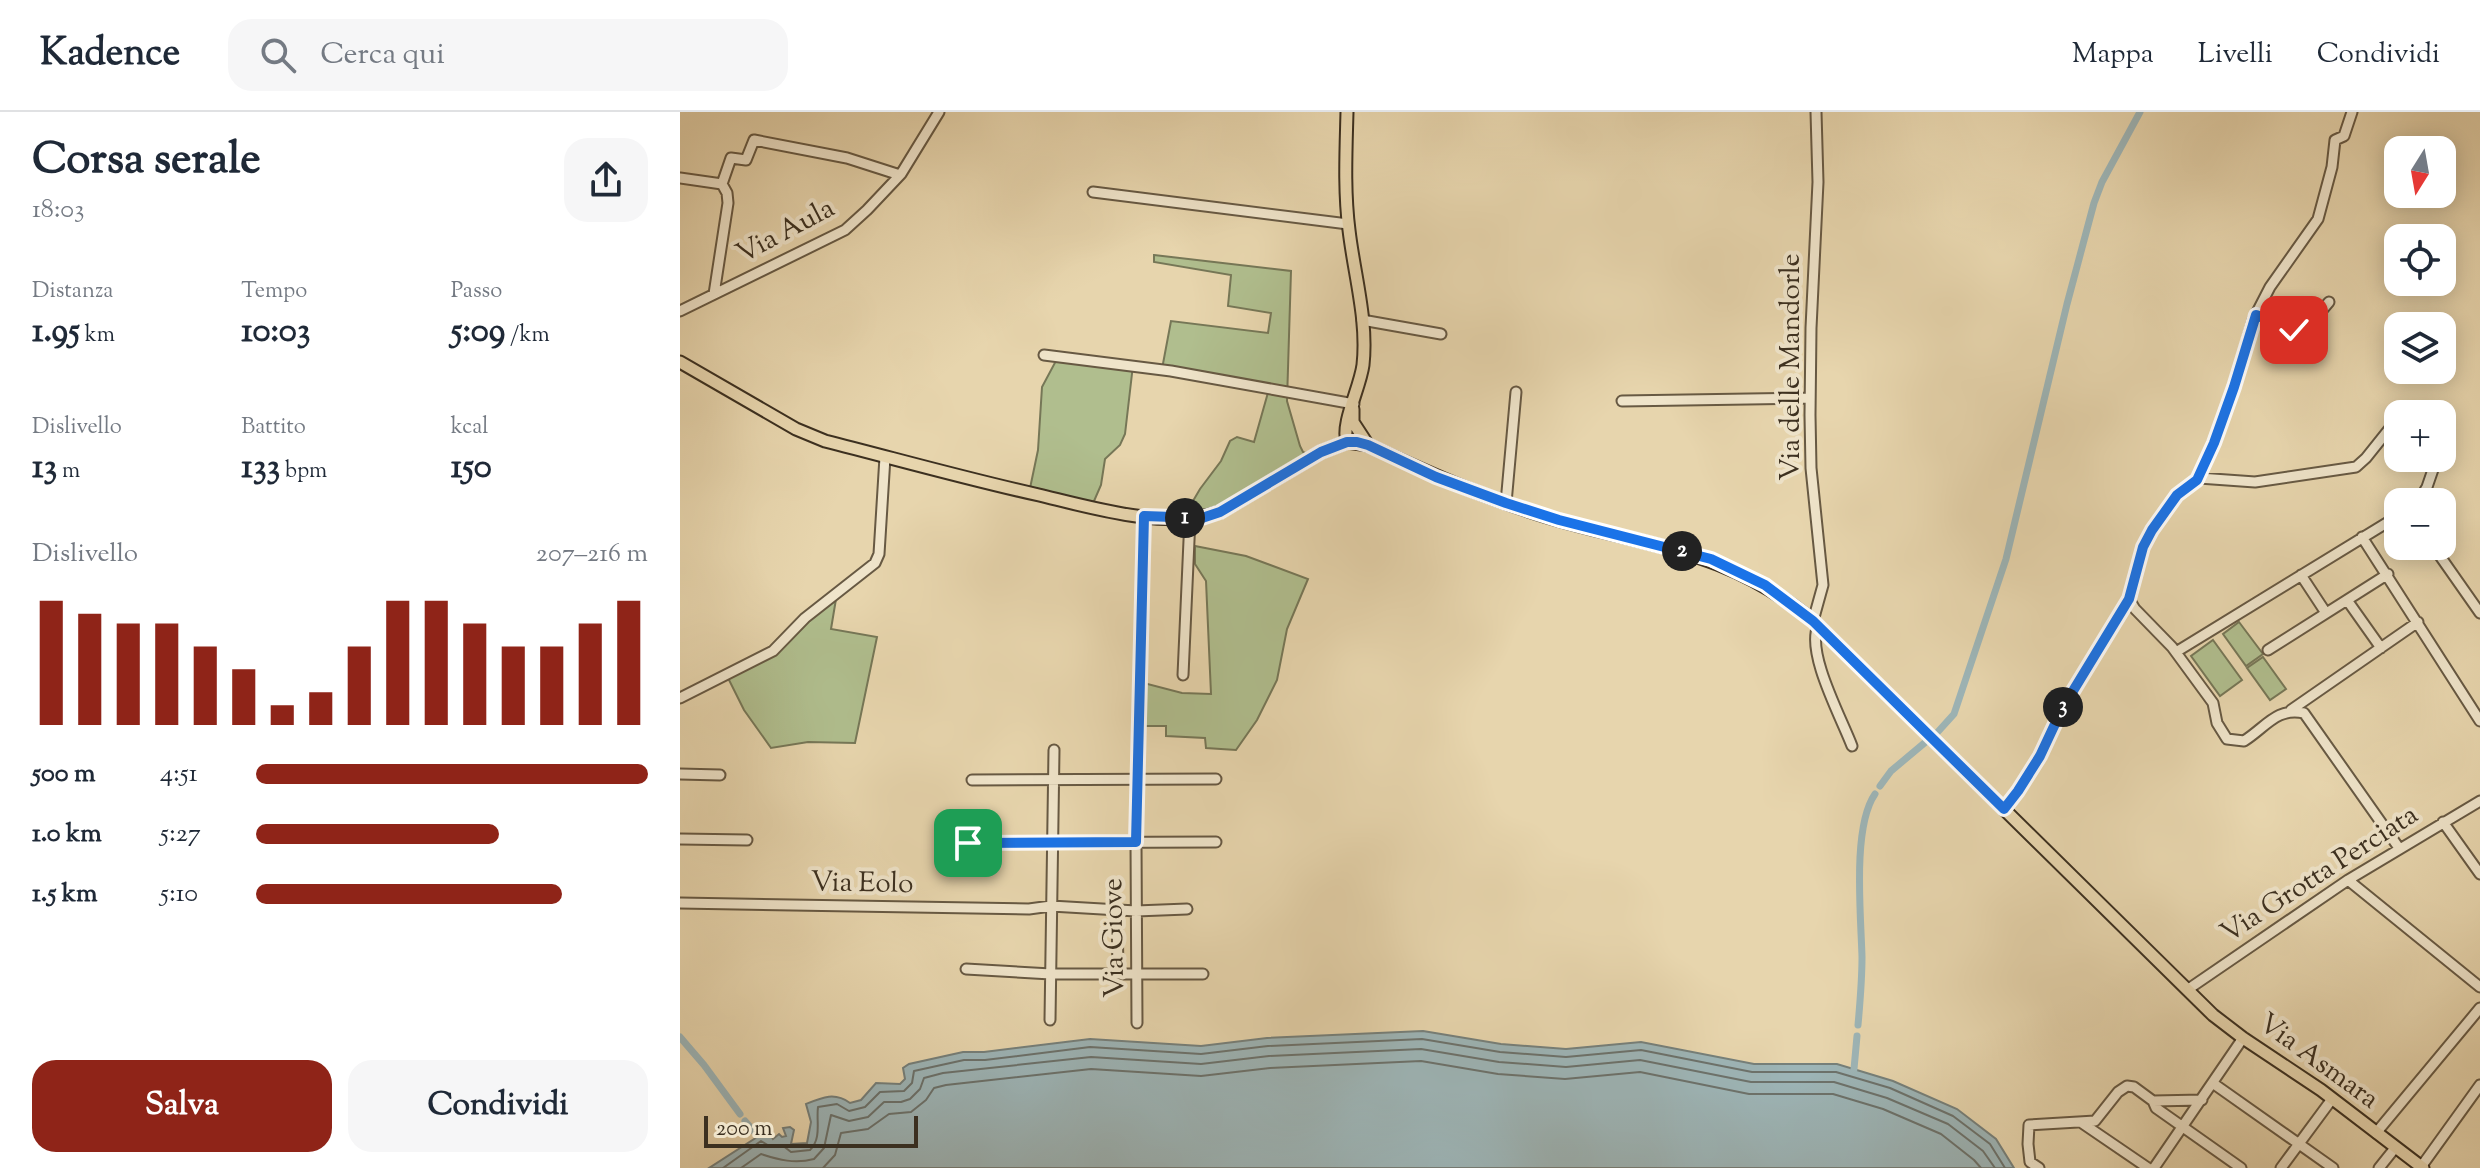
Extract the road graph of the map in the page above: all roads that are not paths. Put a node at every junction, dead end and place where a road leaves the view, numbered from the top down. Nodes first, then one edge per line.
1 (939, 112) edge
2 (1347, 112) edge
3 (1816, 112) edge
4 (2352, 112) edge
5 (900, 175) junction
6 (680, 178) edge
7 (722, 184) junction
8 (1093, 192) dead end
9 (1348, 224) junction
10 (714, 294) junction
11 (2329, 302) dead end
12 (680, 311) edge
13 (2256, 315) junction
14 (1362, 320) junction
15 (1441, 334) dead end
16 (1044, 355) dead end
17 (680, 362) edge
18 (1516, 392) dead end
19 (1810, 398) junction
20 (1622, 401) dead end
21 (1353, 406) junction
22 (1349, 422) junction
23 (2384, 436) edge
24 (1347, 442) junction
25 (1368, 445) junction
26 (1321, 452) junction
27 (885, 457) junction
28 (2199, 478) junction
29 (1506, 503) junction
30 (1144, 516) junction
31 (1190, 518) junction
32 (2384, 524) edge
33 (2362, 537) junction
34 (2443, 560) edge
35 (2388, 574) junction
36 (2301, 575) junction
37 (2129, 599) junction
38 (2347, 600) junction
39 (2326, 613) junction
40 (2480, 613) edge
41 (2418, 622) junction
42 (1816, 623) junction
43 (2381, 648) junction
44 (2268, 650) dead end
45 (2176, 652) junction
46 (1183, 675) dead end
47 (680, 698) edge
48 (2291, 710) junction
49 (2480, 721) edge
50 (1852, 746) dead end
51 (1054, 750) dead end
52 (680, 774) edge
53 (720, 775) dead end
54 (1139, 778) junction
55 (1053, 779) junction
56 (1216, 779) dead end
57 (972, 780) dead end
58 (2480, 801) edge
59 (2004, 809) junction
60 (2443, 822) junction
61 (680, 839) edge
62 (747, 840) dead end
63 (1136, 842) junction
64 (1216, 842) dead end
65 (968, 843) dead end
66 (1052, 843) junction
67 (2399, 848) junction
68 (2480, 874) edge
69 (2348, 880) junction
70 (680, 903) edge
71 (1051, 906) junction
72 (1187, 909) dead end
73 (1117, 910) junction
74 (1136, 911) junction
75 (966, 969) dead end
76 (1051, 974) junction
77 (1118, 974) junction
78 (1138, 974) junction
79 (1203, 974) dead end
80 (2480, 987) edge
81 (2187, 990) junction
82 (2480, 1008) edge
83 (1050, 1020) dead end
84 (1137, 1023) dead end
85 (2243, 1038) junction
86 (2214, 1084) junction
87 (2480, 1085) edge
88 (2332, 1099) junction
89 (2202, 1100) junction
90 (2153, 1101) junction
91 (2082, 1123) junction
92 (2183, 1128) junction
93 (2376, 1133) junction
94 (2298, 1143) junction
95 (2395, 1148) junction
96 (2418, 1166) edge
97 (2039, 1168) edge
98 (2151, 1168) edge
99 (2241, 1168) edge
100 (2281, 1168) edge
101 (2333, 1168) edge
102 (2379, 1168) edge

1 - 5 street, Via Aula
2 - 9 main road
3 - 19 street, Via delle Mandorle
4 - 13 street
5 - 7 street, Via Aula
5 - 10 street, Via Aula
6 - 7 street
7 - 10 street
8 - 9 street
9 - 14 main road
10 - 12 street, Via Aula
11 - 13 street
13 - 28 street
14 - 15 street
14 - 21 main road
16 - 21 street
17 - 27 main road
18 - 29 street
19 - 20 street
19 - 42 street, Via delle Mandorle
21 - 22 main road
22 - 24 main road
22 - 25 main road
22 - 26 main road
23 - 28 street
24 - 25 main road
24 - 26 main road
25 - 29 main road, Via Asmara
26 - 31 main road
27 - 30 main road
27 - 47 street
28 - 37 street
29 - 42 main road, Via Asmara
30 - 31 main road
30 - 54 street, Via Giove
31 - 46 street
32 - 33 street
33 - 35 street
33 - 36 street
34 - 40 street
35 - 38 street
35 - 41 street
36 - 39 street
36 - 45 street
37 - 45 street
37 - 59 street
38 - 39 street
38 - 43 street
39 - 44 street
41 - 43 street
41 - 49 street
42 - 50 street, Via delle Mandorle
42 - 59 main road, Via Asmara
43 - 48 street
45 - 48 street
48 - 67 street
51 - 55 street
52 - 53 street
54 - 55 street
54 - 56 street
54 - 63 street, Via Giove
55 - 57 street
55 - 66 street
58 - 60 street, Via Grotta Perciata
59 - 81 main road, Via Asmara
60 - 67 street, Via Grotta Perciata
60 - 68 street
61 - 62 street
63 - 64 street
63 - 66 street
63 - 74 street, Via Giove
65 - 66 street
66 - 71 street
67 - 69 street, Via Grotta Perciata
69 - 80 street
69 - 81 street, Via Grotta Perciata
70 - 71 street, Via Eolo
71 - 73 street, Via Eolo
71 - 76 street
72 - 74 street, Via Eolo
73 - 74 street, Via Eolo
73 - 77 street
74 - 78 street, Via Giove
75 - 76 street
76 - 77 street
76 - 83 street
77 - 78 street
78 - 79 street
78 - 84 street, Via Giove
81 - 85 main road, Via Asmara
82 - 93 street
85 - 86 street
85 - 88 main road, Via Asmara
86 - 89 street
86 - 94 street
87 - 96 street
88 - 93 main road, Via Asmara
88 - 94 street
89 - 90 street
89 - 92 street
90 - 91 street
90 - 92 street
91 - 97 street
91 - 98 street
92 - 98 street
92 - 99 street
93 - 95 main road, Via Asmara
94 - 100 street
94 - 101 street
95 - 96 main road, Via Asmara
95 - 102 street

